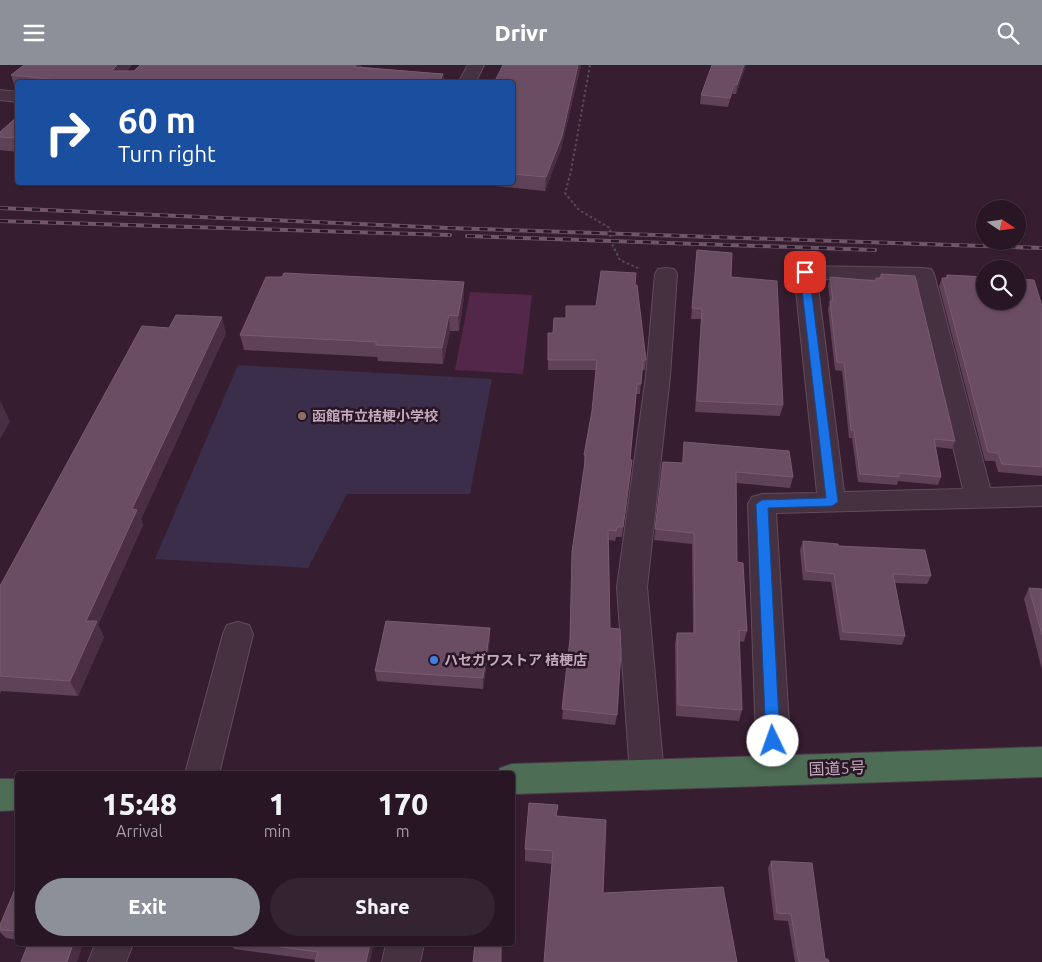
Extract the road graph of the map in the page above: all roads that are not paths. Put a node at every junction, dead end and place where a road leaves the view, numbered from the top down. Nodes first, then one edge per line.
1 (476, 65) edge
2 (468, 80) edge
3 (0, 95) edge
4 (15, 97) edge
5 (666, 274) road end
6 (979, 497) junction
7 (1042, 497) edge
8 (832, 502) junction
9 (238, 634) dead end
10 (1042, 762) edge
11 (780, 770) junction
12 (203, 771) edge
13 (647, 775) junction
14 (515, 779) edge
15 (15, 794) edge
16 (0, 795) edge
17 (113, 946) edge
18 (404, 946) edge
19 (107, 962) edge
20 (401, 962) edge

1 - 2 street
3 - 4 street
5 - 13 street
6 - 7 street
6 - 8 street
6 - 8 street
8 - 11 street
9 - 12 street
10 - 11 highway, 国道5号
11 - 13 highway, 国道5号
13 - 14 highway, 国道5号
15 - 16 highway
17 - 19 street
18 - 20 street

